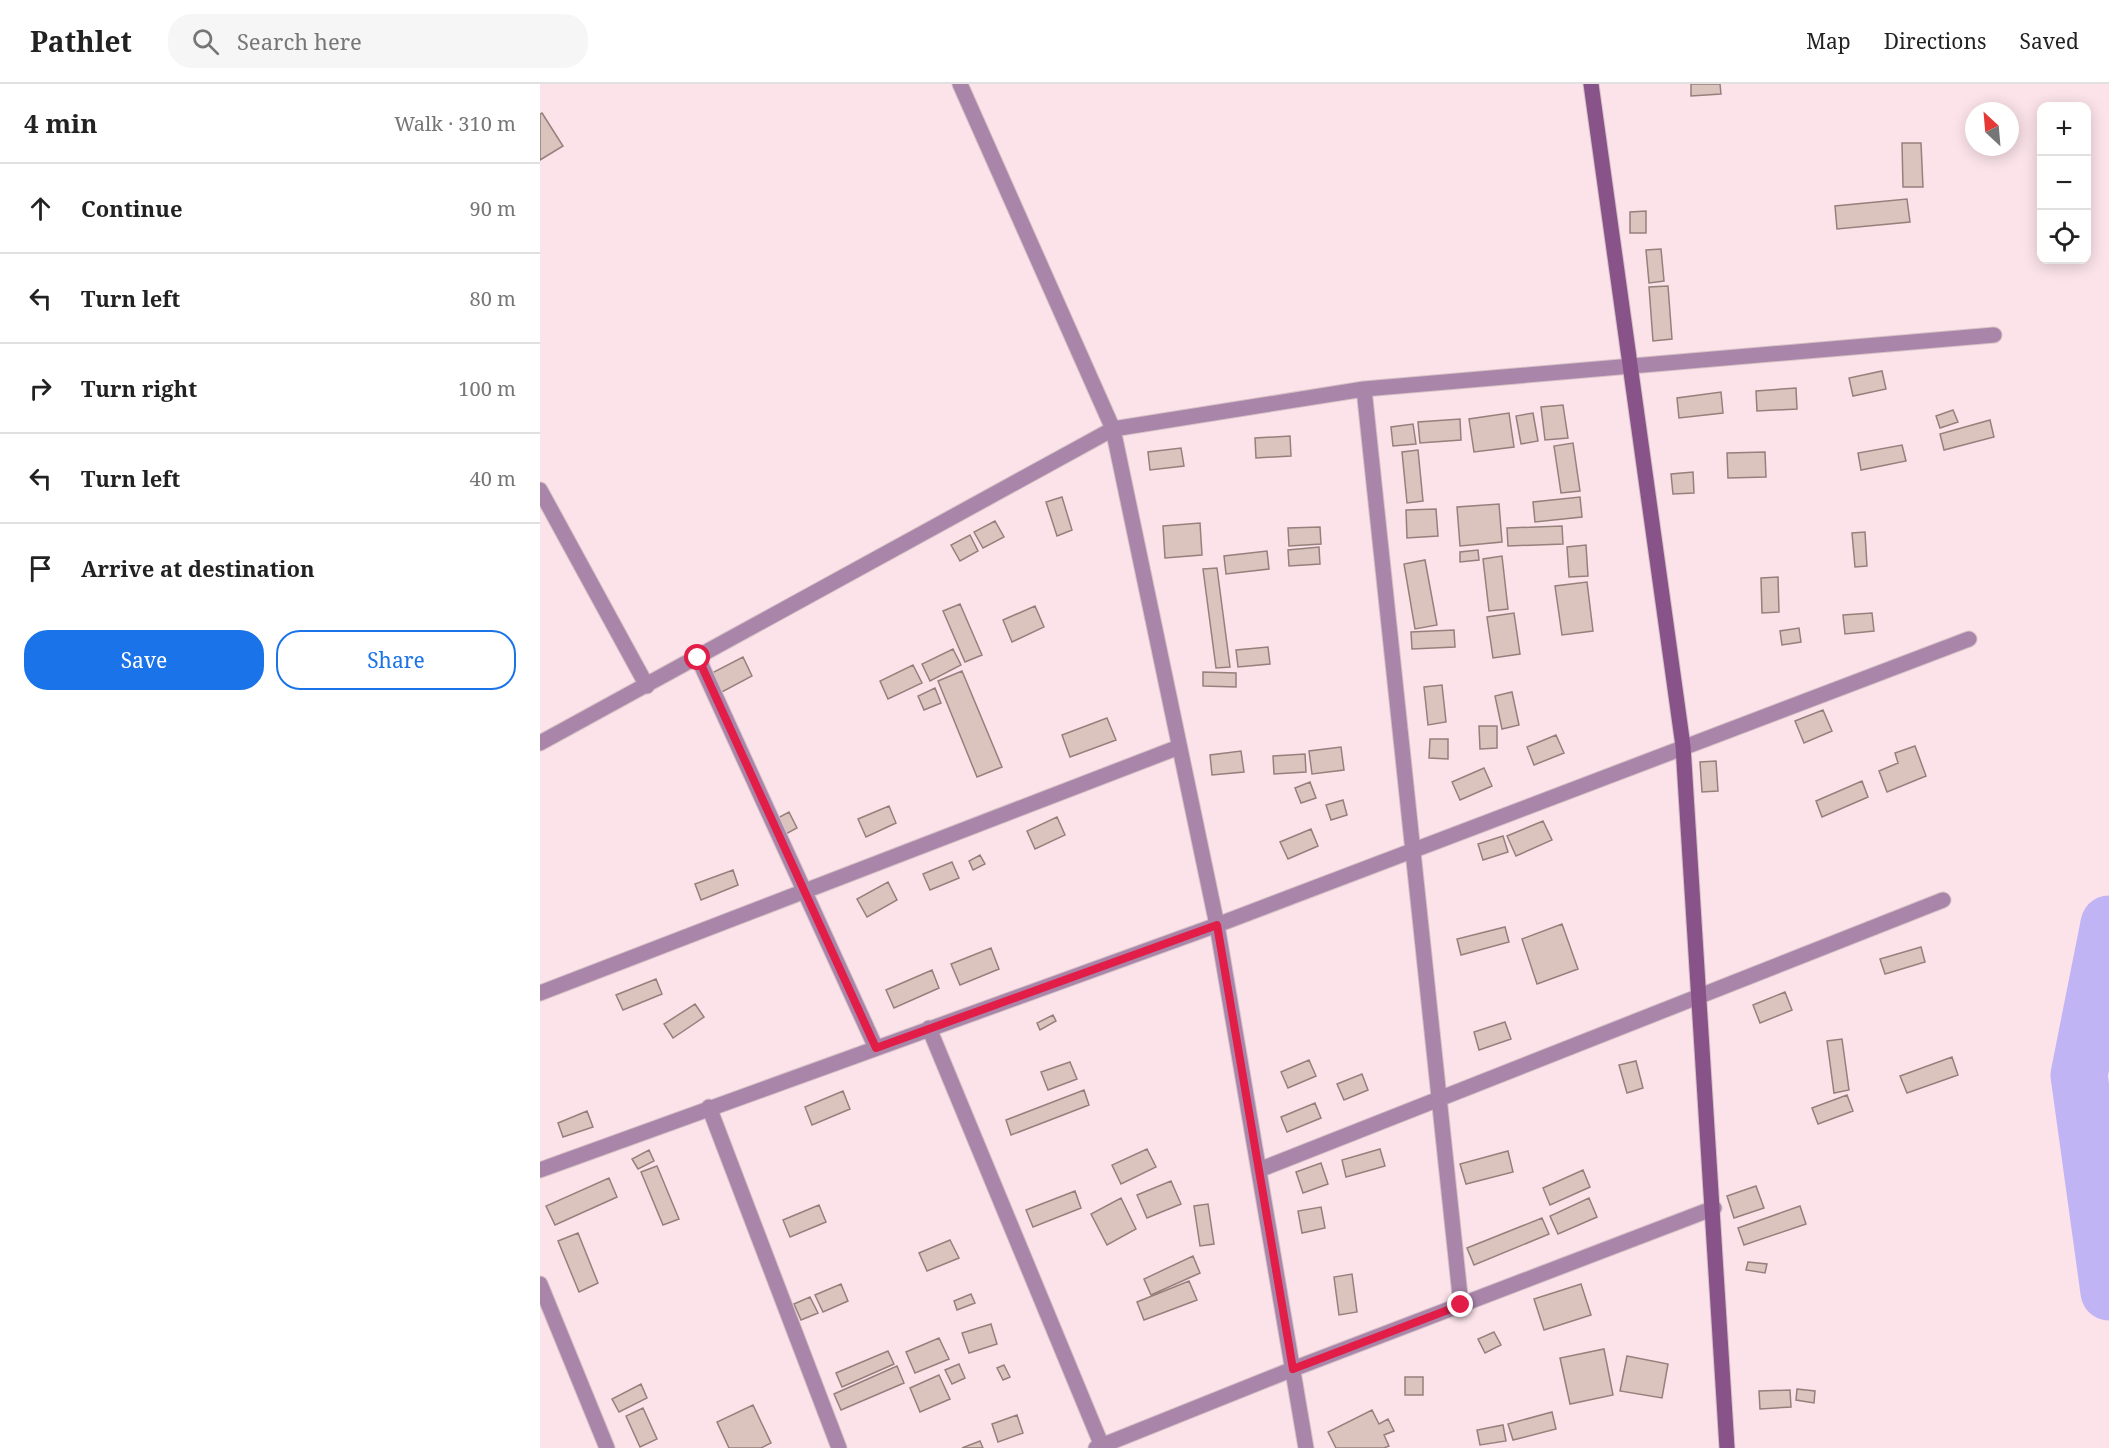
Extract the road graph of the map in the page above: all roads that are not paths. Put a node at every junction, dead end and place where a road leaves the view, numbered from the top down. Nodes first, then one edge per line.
1 (960, 84) edge
2 (1591, 84) edge
3 (1995, 334) dead end
4 (1632, 367) junction
5 (1364, 389) junction
6 (1113, 429) junction
7 (540, 490) edge
8 (1968, 639) dead end
9 (698, 658) junction
10 (647, 686) junction
11 (540, 743) edge
12 (1683, 746) junction
13 (1179, 747) junction
14 (1413, 850) junction
15 (804, 891) junction
16 (1943, 900) dead end
17 (1217, 925) junction
18 (540, 993) edge
19 (1700, 996) junction
20 (929, 1028) junction
21 (876, 1048) junction
22 (1439, 1099) junction
23 (709, 1107) junction
24 (540, 1170) edge
25 (1259, 1170) junction
26 (1714, 1208) junction
27 (540, 1284) edge
28 (1461, 1305) junction
29 (1293, 1369) junction
30 (1099, 1447) edge
31 (607, 1448) edge
32 (838, 1448) edge
33 (1306, 1448) edge
34 (1727, 1448) edge

1 - 6 street
2 - 4 street
3 - 4 street
4 - 5 street
4 - 12 street
5 - 6 street
5 - 14 street
6 - 9 street
6 - 13 street
7 - 10 street
8 - 12 street
9 - 10 street
9 - 15 street
10 - 11 street
12 - 14 street
12 - 19 street
13 - 15 street
13 - 17 street
14 - 17 street
14 - 22 street
15 - 18 street
15 - 21 street
16 - 19 street
17 - 20 street
17 - 25 street
19 - 22 street
19 - 26 street
20 - 21 street
20 - 30 street
21 - 23 street
22 - 25 street
22 - 28 street
23 - 24 street
23 - 32 street
25 - 29 street
26 - 28 street
26 - 34 street
27 - 31 street
28 - 29 street
29 - 30 street
29 - 33 street

